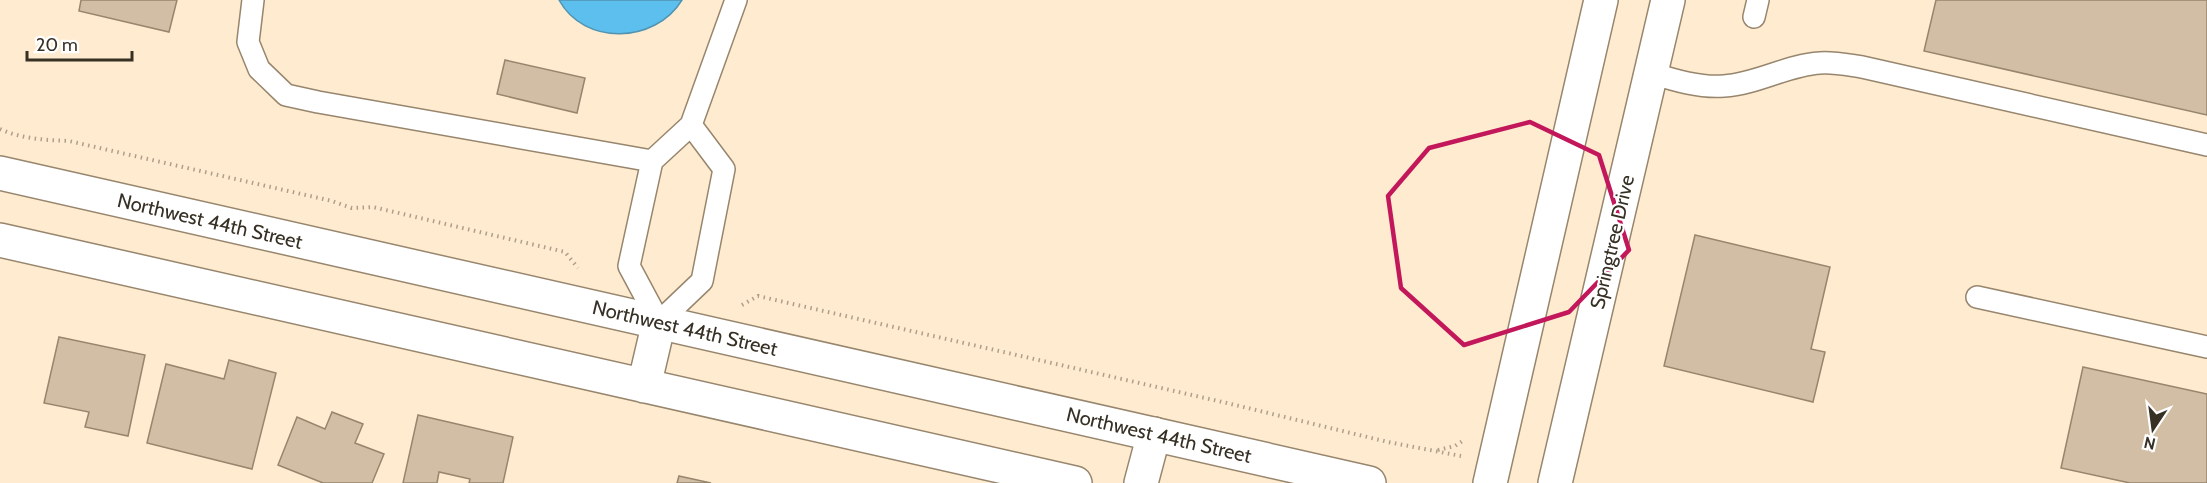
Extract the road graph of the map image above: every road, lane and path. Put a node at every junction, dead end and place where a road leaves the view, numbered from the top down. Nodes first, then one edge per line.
1 (253, 0) edge
2 (736, 0) edge
3 (1601, 0) edge
4 (1668, 0) edge
5 (1651, 74) junction
6 (691, 125) junction
7 (2207, 146) edge
8 (652, 161) junction
9 (0, 174) edge
10 (0, 240) edge
11 (1977, 297) dead end
12 (659, 322) junction
13 (2207, 347) edge
14 (644, 386) junction
15 (1154, 434) junction
16 (1075, 483) edge
17 (1140, 483) edge
18 (1369, 483) edge
19 (1490, 483) edge
20 (1555, 483) edge

1 - 8 lane
2 - 6 lane
3 - 19 street
4 - 5 street, Springtree Drive
5 - 7 lane
5 - 20 street, Springtree Drive
6 - 8 lane
6 - 12 lane
8 - 12 lane
9 - 12 street, Northwest 44th Street
10 - 14 street
11 - 13 lane
12 - 14 street
12 - 15 street, Northwest 44th Street
14 - 16 street
15 - 17 street
15 - 18 street, Northwest 44th Street

